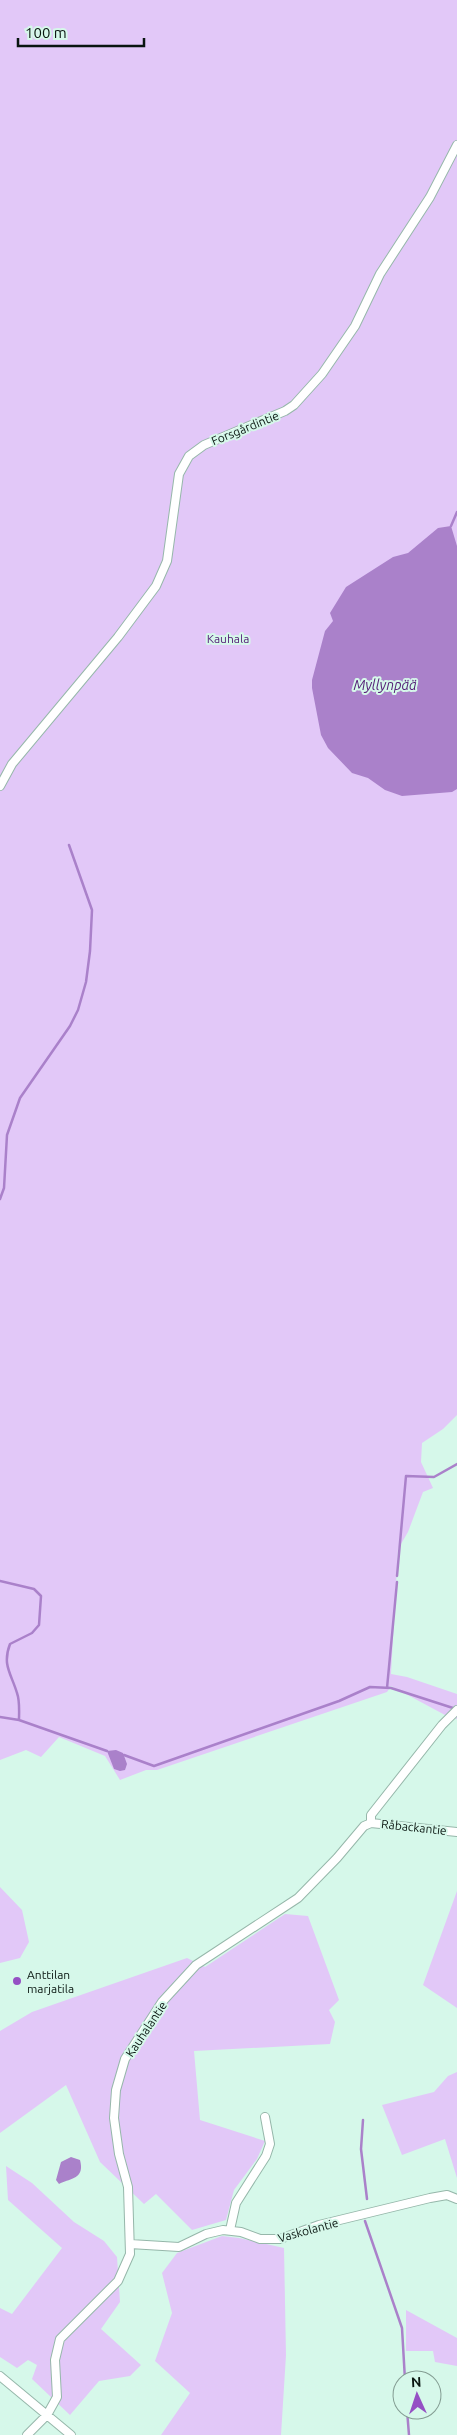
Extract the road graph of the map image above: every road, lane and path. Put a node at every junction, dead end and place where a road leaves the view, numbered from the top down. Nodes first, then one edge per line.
1 (457, 145) edge
2 (0, 786) edge
3 (457, 1710) edge
4 (370, 1823) junction
5 (457, 1832) edge
6 (265, 2117) dead end
7 (457, 2199) edge
8 (230, 2230) junction
9 (130, 2244) junction
10 (0, 2376) edge
11 (47, 2414) junction
12 (27, 2435) edge
13 (71, 2435) edge

1 - 2 street, Forsgårdintie
3 - 4 street, Kauhalantie
4 - 5 street, Råbackantie
4 - 9 street, Kauhalantie
6 - 8 street
7 - 8 street, Vaskolantie
8 - 9 street, Vaskolantie
9 - 11 street, Kauhalantie
10 - 11 street
11 - 12 street, Kauhalantie
11 - 13 street

